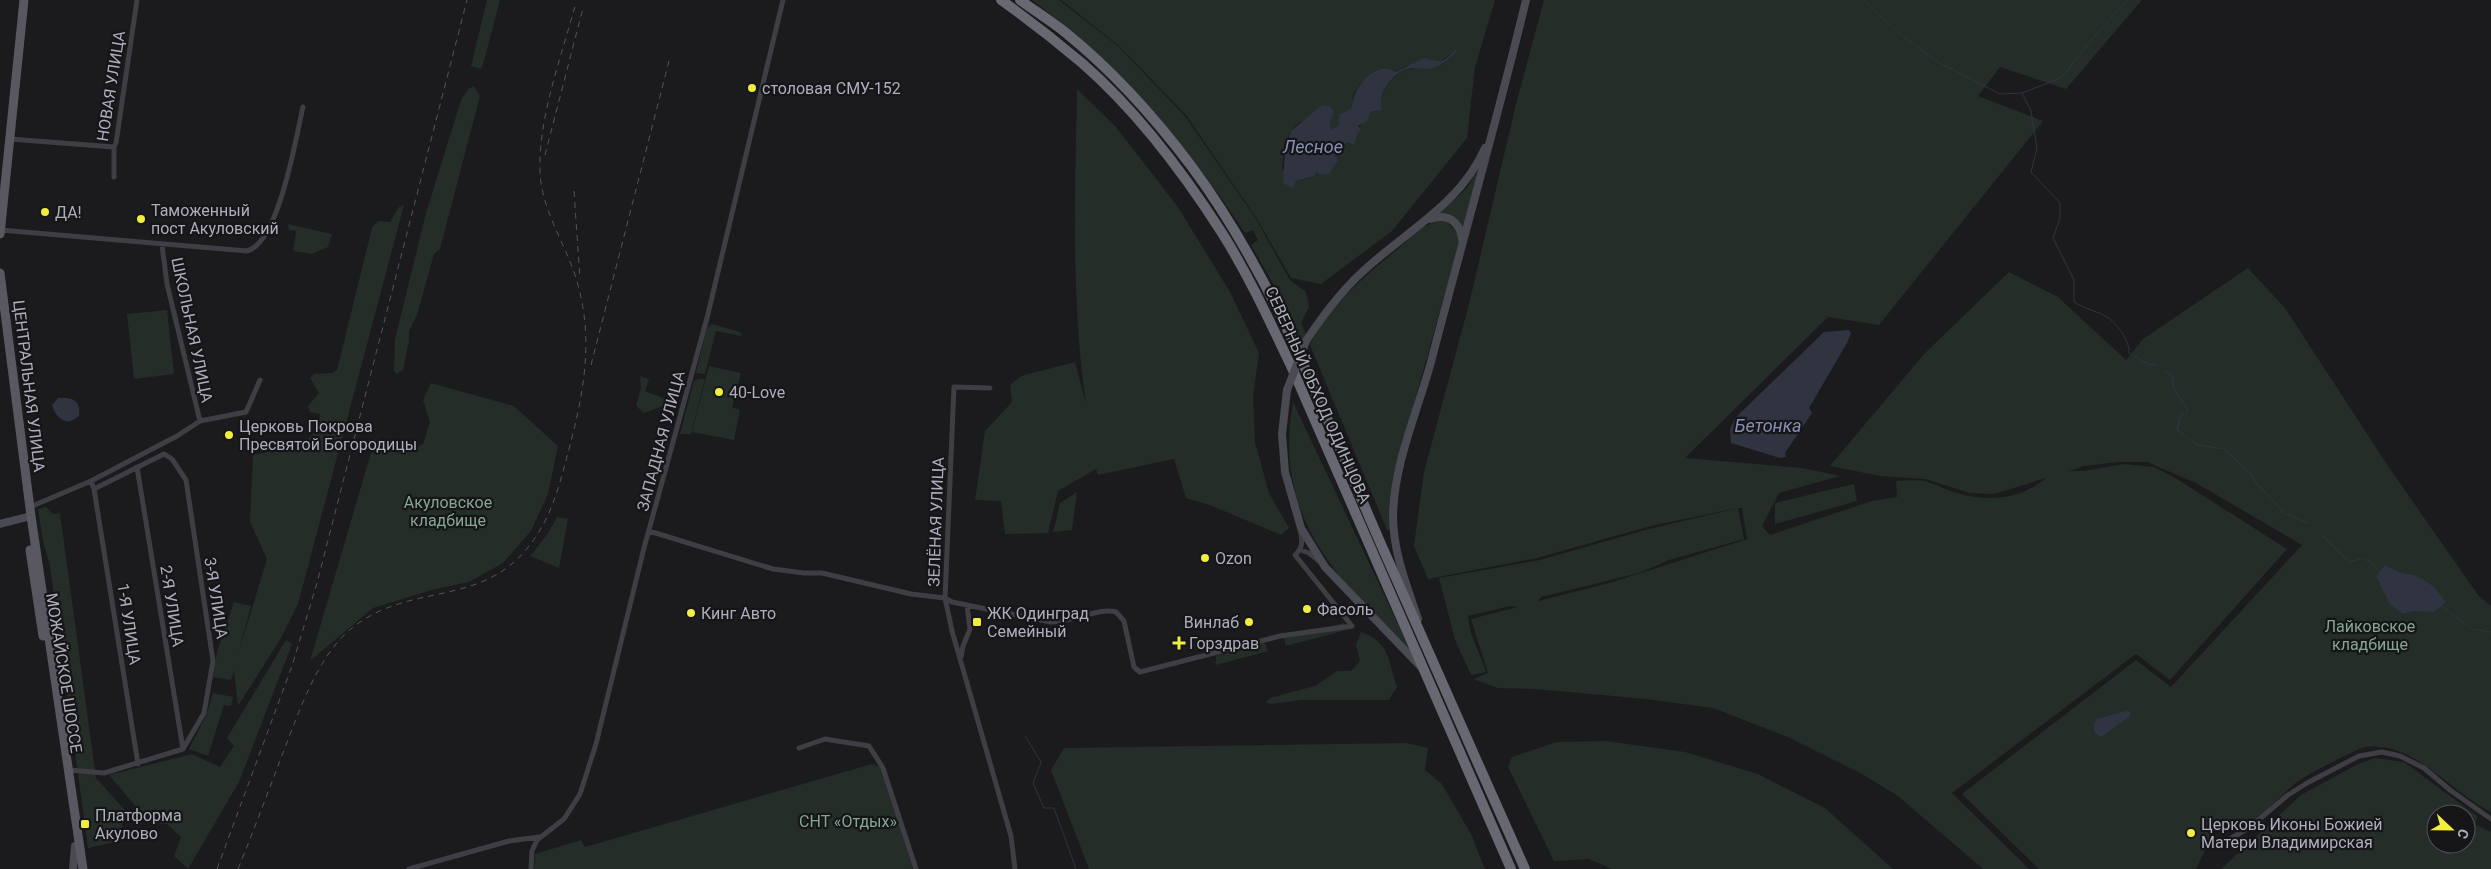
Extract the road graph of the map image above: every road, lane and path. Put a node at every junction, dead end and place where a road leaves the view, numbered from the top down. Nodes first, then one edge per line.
1 (18, 0) edge
2 (24, 0) edge
3 (137, 0) edge
4 (1001, 0) edge
5 (1020, 0) edge
6 (1526, 0) edge
7 (783, 1) edge
8 (1502, 101) junction
9 (303, 107) dead end
10 (9, 139) junction
11 (114, 147) junction
12 (114, 177) dead end
13 (0, 185) edge
14 (2, 205) edge
15 (1423, 222) junction
16 (0, 232) edge
17 (162, 245) junction
18 (1461, 249) junction
19 (0, 273) edge
20 (0, 319) edge
21 (260, 380) dead end
22 (990, 388) dead end
23 (200, 421) junction
24 (137, 467) junction
25 (91, 481) junction
26 (21, 482) joint
27 (94, 489) junction
28 (1295, 506) junction
29 (28, 510) junction
30 (0, 524) edge
31 (649, 531) junction
32 (1301, 550) junction
33 (1325, 567) junction
34 (946, 598) junction
35 (967, 605) junction
36 (1427, 645) junction
37 (961, 661) junction
38 (1424, 671) junction
39 (799, 748) dead end
40 (183, 749) junction
41 (138, 764) junction
42 (69, 770) junction
43 (2491, 819) edge
44 (540, 837) junction
45 (2225, 842) dead end
46 (78, 849) junction
47 (73, 869) edge
48 (78, 869) edge
49 (83, 869) edge
50 (89, 869) edge
51 (409, 869) edge
52 (531, 869) edge
53 (916, 869) edge
54 (1015, 869) edge
55 (1511, 869) edge
56 (1525, 869) edge

1 - 13 main road
2 - 10 main road
3 - 11 street, НОВАЯ УЛИЦА
4 - 38 highway, СЕВЕРНЫЙ ОБХОД ОДИНЦОВА
5 - 36 highway, СЕВЕРНЫЙ ОБХОД ОДИНЦОВА
6 - 8 main road
7 - 31 street, ЗАПАДНАЯ УЛИЦА
8 - 15 main road
8 - 18 main road
9 - 17 street
10 - 11 street
10 - 14 main road
11 - 12 street, НОВАЯ УЛИЦА
14 - 16 main road
15 - 18 main road
15 - 28 main road, bridge
16 - 17 street
17 - 23 street, ШКОЛЬНАЯ УЛИЦА
18 - 36 main road
19 - 29 main road, ЦЕНТРАЛЬНАЯ УЛИЦА
20 - 26 main road, ЦЕНТРАЛЬНАЯ УЛИЦА
21 - 23 street, ШКОЛЬНАЯ УЛИЦА
22 - 34 street, ЗЕЛЁНАЯ УЛИЦА
23 - 25 street, ШКОЛЬНАЯ УЛИЦА
24 - 27 street
24 - 40 street, 2-Я УЛИЦА
24 - 40 street, 3-Я УЛИЦА
25 - 27 street, 1-Я УЛИЦА
25 - 29 street, ШКОЛЬНАЯ УЛИЦА
26 - 29 main road, МОЖАЙСКОЕ ШОССЕ
27 - 41 street, 1-Я УЛИЦА
28 - 32 street
28 - 33 main road
29 - 30 main road
29 - 42 main road, МОЖАЙСКОЕ ШОССЕ
29 - 46 main road, МОЖАЙСКОЕ ШОССЕ
31 - 34 street, ЗЕЛЁНАЯ УЛИЦА
31 - 44 street, ЗАПАДНАЯ УЛИЦА
32 - 33 street
32 - 35 street
33 - 38 main road
34 - 35 street
34 - 37 street
35 - 37 street
36 - 56 highway, СЕВЕРНЫЙ ОБХОД ОДИНЦОВА
37 - 54 street
38 - 55 highway, СЕВЕРНЫЙ ОБХОД ОДИНЦОВА
39 - 53 street
40 - 41 street
41 - 42 street
42 - 46 main road, МОЖАЙСКОЕ ШОССЕ
43 - 45 street
44 - 51 street
44 - 52 street
46 - 47 main road
46 - 48 main road, МОЖАЙСКОЕ ШОССЕ
46 - 49 main road, МОЖАЙСКОЕ ШОССЕ
46 - 50 main road

